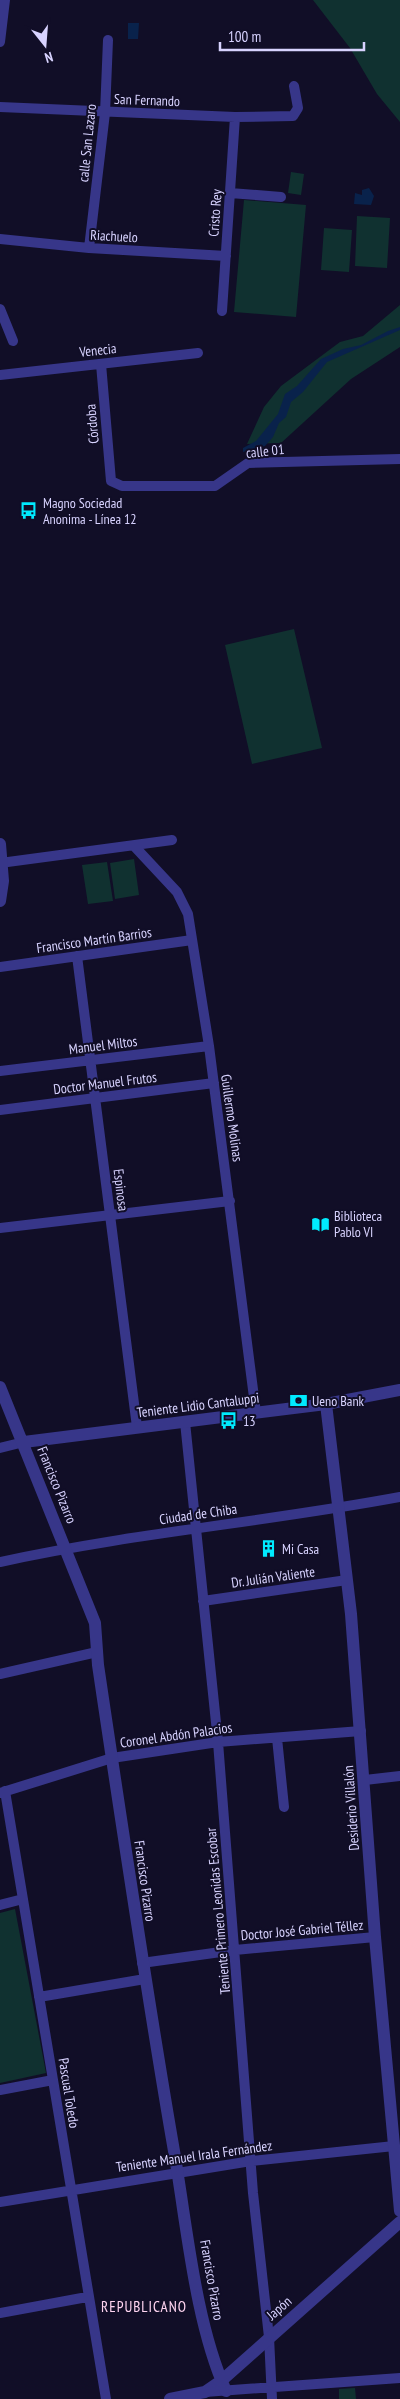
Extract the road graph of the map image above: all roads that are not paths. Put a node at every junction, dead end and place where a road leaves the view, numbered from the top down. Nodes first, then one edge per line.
1 (5, 0) edge
2 (108, 40) dead end
3 (0, 42) edge
4 (294, 86) dead end
5 (0, 107) edge
6 (105, 113) junction
7 (235, 118) junction
8 (230, 193) junction
9 (281, 197) dead end
10 (0, 239) edge
11 (89, 248) junction
12 (226, 256) junction
13 (0, 310) edge
14 (222, 311) dead end
15 (12, 341) dead end
16 (198, 353) dead end
17 (101, 364) junction
18 (0, 375) edge
19 (400, 459) edge
20 (111, 481) joint
21 (172, 840) dead end
22 (0, 844) edge
23 (134, 847) junction
24 (2, 863) edge
25 (0, 901) edge
26 (192, 940) junction
27 (76, 956) junction
28 (0, 967) edge
29 (209, 1046) junction
30 (89, 1060) junction
31 (0, 1071) edge
32 (214, 1084) junction
33 (95, 1099) junction
34 (0, 1110) edge
35 (230, 1201) junction
36 (110, 1216) junction
37 (0, 1228) edge
38 (0, 1387) edge
39 (400, 1390) edge
40 (326, 1404) junction
41 (256, 1414) junction
42 (186, 1422) junction
43 (137, 1427) junction
44 (24, 1442) junction
45 (0, 1448) edge
46 (400, 1497) edge
47 (338, 1509) junction
48 (197, 1528) junction
49 (66, 1548) junction
50 (0, 1562) edge
51 (347, 1580) junction
52 (203, 1601) junction
53 (97, 1652) junction
54 (0, 1674) edge
55 (362, 1731) junction
56 (277, 1738) junction
57 (218, 1742) junction
58 (112, 1758) junction
59 (400, 1776) edge
60 (365, 1780) junction
61 (2, 1792) edge
62 (284, 1807) dead end
63 (23, 1899) junction
64 (0, 1906) edge
65 (375, 1937) junction
66 (235, 1950) junction
67 (142, 1963) junction
68 (145, 1979) junction
69 (39, 1997) junction
70 (53, 2080) junction
71 (0, 2090) edge
72 (394, 2146) junction
73 (251, 2161) junction
74 (177, 2171) junction
75 (70, 2190) junction
76 (0, 2202) edge
77 (400, 2211) edge
78 (400, 2222) edge
79 (87, 2297) junction
80 (0, 2313) edge
81 (269, 2337) junction
82 (400, 2378) edge
83 (223, 2386) junction
84 (271, 2386) junction
85 (106, 2399) edge
86 (170, 2399) edge
87 (272, 2399) edge

1 - 3 street
2 - 6 street, calle San Lazaro
4 - 7 street, San Fernando
5 - 6 street, San Fernando
6 - 7 street, San Fernando
6 - 11 street, calle San Lazaro
7 - 8 street, Cristo Rey
8 - 9 street
8 - 12 street, Cristo Rey
10 - 11 street, Riachuelo
11 - 12 street, Riachuelo
12 - 14 street, Cristo Rey
13 - 15 street
16 - 17 street, Venecia
17 - 18 street, Venecia
17 - 20 street, Córdoba
19 - 20 street, calle 01
21 - 23 street
22 - 24 street
23 - 24 street
23 - 26 street, Guillermo Molinas
24 - 25 street
26 - 27 street, Francisco Martín Barrios
26 - 29 street, Guillermo Molinas
27 - 28 street, Francisco Martín Barrios
27 - 30 street, Espinosa
29 - 30 street, Manuel Miltos
29 - 32 street, Guillermo Molinas
30 - 31 street, Manuel Miltos
30 - 33 street, Espinosa
32 - 33 street, Doctor Manuel Frutos
32 - 35 street, Guillermo Molinas
33 - 34 street, Doctor Manuel Frutos
33 - 36 street, Espinosa
35 - 36 street
35 - 41 street, Guillermo Molinas
36 - 37 street
36 - 43 street, Espinosa
38 - 44 street, Francisco Pizarro
39 - 40 street, Teniente Lidio Cantaluppi
40 - 41 street, Teniente Lidio Cantaluppi
40 - 47 street, Desiderio Villalón
41 - 42 street, Teniente Lidio Cantaluppi
42 - 43 street, Teniente Lidio Cantaluppi
42 - 48 street, Teniente Primero Leonidas Escobar
43 - 44 street, Teniente Lidio Cantaluppi
44 - 45 street, Teniente Lidio Cantaluppi
44 - 49 street, Francisco Pizarro
46 - 47 street, Ciudad de Chiba
47 - 48 street, Ciudad de Chiba
47 - 51 street, Desiderio Villalón
48 - 49 street, Ciudad de Chiba
48 - 52 street, Teniente Primero Leonidas Escobar
49 - 50 street, Ciudad de Chiba
49 - 53 street, Francisco Pizarro
51 - 52 street, Dr. Julián Valiente
51 - 55 street, Desiderio Villalón
52 - 57 street, Teniente Primero Leonidas Escobar
53 - 54 street
53 - 58 street, Francisco Pizarro
55 - 56 street, Coronel Abdón Palacios
55 - 60 street, Desiderio Villalón
56 - 57 street, Coronel Abdón Palacios
56 - 62 street
57 - 58 street, Coronel Abdón Palacios
57 - 66 street, Teniente Primero Leonidas Escobar
58 - 61 street, Coronel Abdón Palacios
58 - 67 street, Francisco Pizarro
59 - 60 street
60 - 65 street, Desiderio Villalón
61 - 63 street, Pascual Toledo
63 - 64 street
63 - 69 street, Pascual Toledo
65 - 66 street, Doctor José Gabriel Téllez
65 - 72 street, Desiderio Villalón
66 - 67 street, Doctor José Gabriel Téllez
66 - 73 street, Teniente Primero Leonidas Escobar
67 - 68 street, Francisco Pizarro
68 - 69 street
68 - 74 street, Francisco Pizarro
69 - 70 street, Pascual Toledo
70 - 71 street
70 - 75 street, Pascual Toledo
72 - 73 street, Teniente Manuel Irala Fernández
72 - 77 street, Desiderio Villalón
73 - 74 street, Teniente Manuel Irala Fernández
73 - 81 street, Teniente Primero Leonidas Escobar
74 - 75 street, Teniente Manuel Irala Fernández
74 - 83 street, Francisco Pizarro
75 - 76 street, Teniente Manuel Irala Fernández
75 - 79 street, Pascual Toledo
78 - 81 street, Japón
79 - 80 street
79 - 85 street, Pascual Toledo
81 - 83 street, Japón
81 - 84 street, Teniente Primero Leonidas Escobar
82 - 84 street
83 - 84 street
83 - 86 street, Japón
84 - 87 street, Teniente Primero Leonidas Escobar

